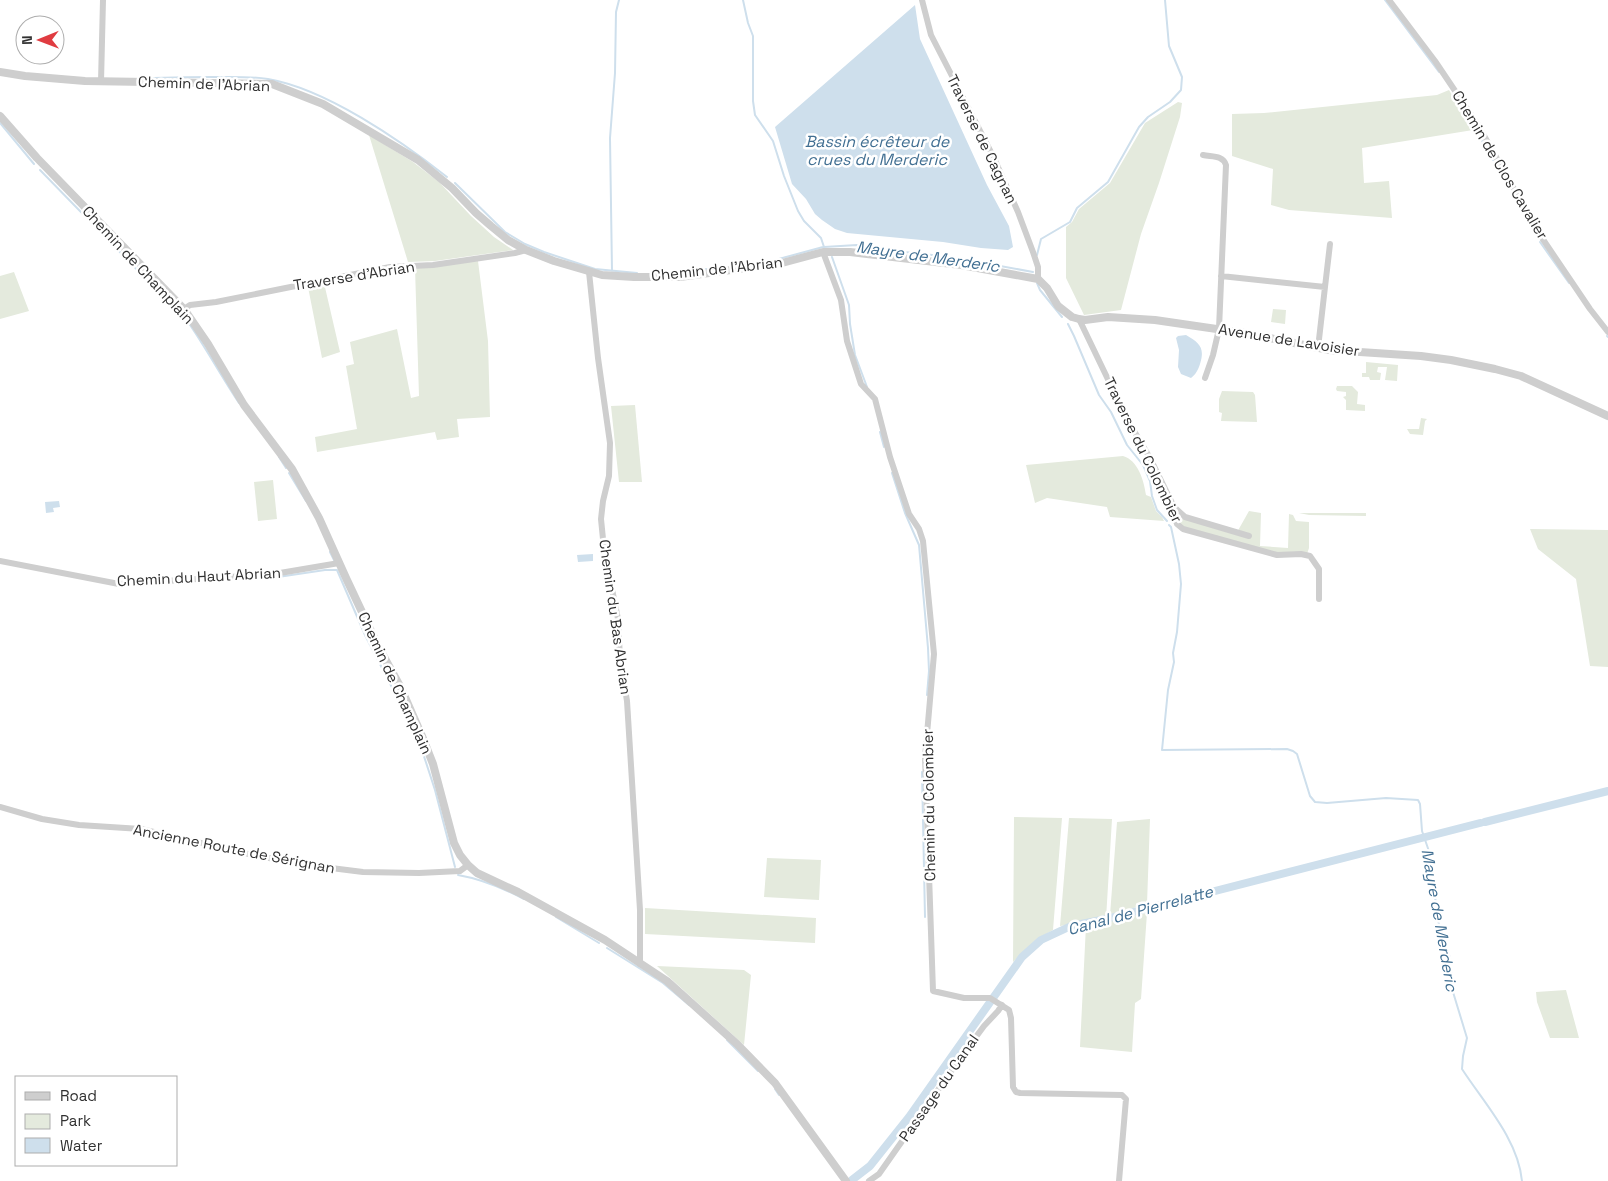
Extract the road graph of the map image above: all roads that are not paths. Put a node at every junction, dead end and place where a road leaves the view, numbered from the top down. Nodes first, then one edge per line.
1 (103, 0) edge
2 (922, 0) edge
3 (1390, 0) edge
4 (0, 72) edge
5 (101, 82) junction
6 (0, 116) edge
7 (1203, 156) dead end
8 (1330, 244) dead end
9 (526, 250) junction
10 (823, 252) junction
11 (589, 272) junction
12 (1220, 276) junction
13 (1036, 279) junction
14 (1325, 287) junction
15 (184, 309) junction
16 (1079, 319) junction
17 (1218, 328) junction
18 (1608, 332) edge
19 (1318, 348) junction
20 (1205, 378) dead end
21 (1608, 416) edge
22 (1174, 507) junction
23 (1249, 536) dead end
24 (0, 561) edge
25 (339, 563) junction
26 (1319, 599) dead end
27 (0, 807) edge
28 (468, 865) junction
29 (640, 964) junction
30 (996, 1001) junction
31 (846, 1181) edge
32 (869, 1181) edge
33 (1119, 1181) edge

1 - 5 street
2 - 13 street, Traverse de Cagnan
3 - 18 street, Chemin de Clos Cavalier
4 - 5 street, Chemin de l'Abrian
5 - 9 street, Chemin de l'Abrian
6 - 15 street, Chemin de Champlain
7 - 12 street
8 - 14 street
9 - 11 street, Chemin de l'Abrian
9 - 15 street, Traverse d'Abrian
10 - 11 street, Chemin de l'Abrian
10 - 13 street, Chemin de l'Abrian
10 - 30 street, Chemin du Colombier
11 - 29 street, Chemin du Bas Abrian
12 - 14 street
12 - 17 street
13 - 16 street
14 - 19 street
15 - 25 street, Chemin de Champlain
16 - 17 street, Avenue de Lavoisier
16 - 22 street, Traverse du Colombier
17 - 19 street, Avenue de Lavoisier
17 - 20 street
19 - 21 street, Avenue de Lavoisier
22 - 23 street
22 - 26 street, Traverse du Colombier
24 - 25 street, Chemin du Haut Abrian
25 - 28 street, Chemin de Champlain
27 - 28 street, Ancienne Route de Sérignan
28 - 29 street, Chemin de Champlain
29 - 31 street, Chemin de Champlain
30 - 32 street, Passage du Canal
30 - 33 street

